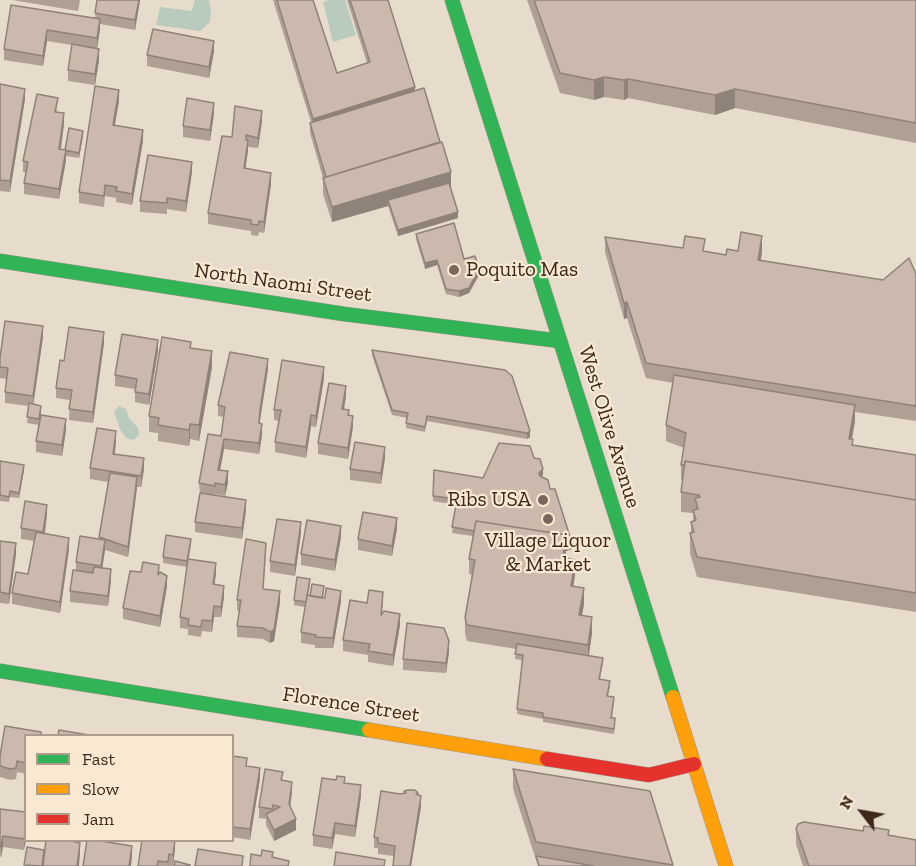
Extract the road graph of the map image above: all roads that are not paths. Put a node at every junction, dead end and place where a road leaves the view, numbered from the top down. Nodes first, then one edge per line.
1 (452, 0) edge
2 (0, 261) edge
3 (560, 341) junction
4 (0, 671) edge
5 (694, 764) junction
6 (726, 866) edge

1 - 3 street, West Olive Avenue
2 - 3 street, North Naomi Street
3 - 5 street, West Olive Avenue
4 - 5 street, Florence Street
5 - 6 street, West Olive Avenue

